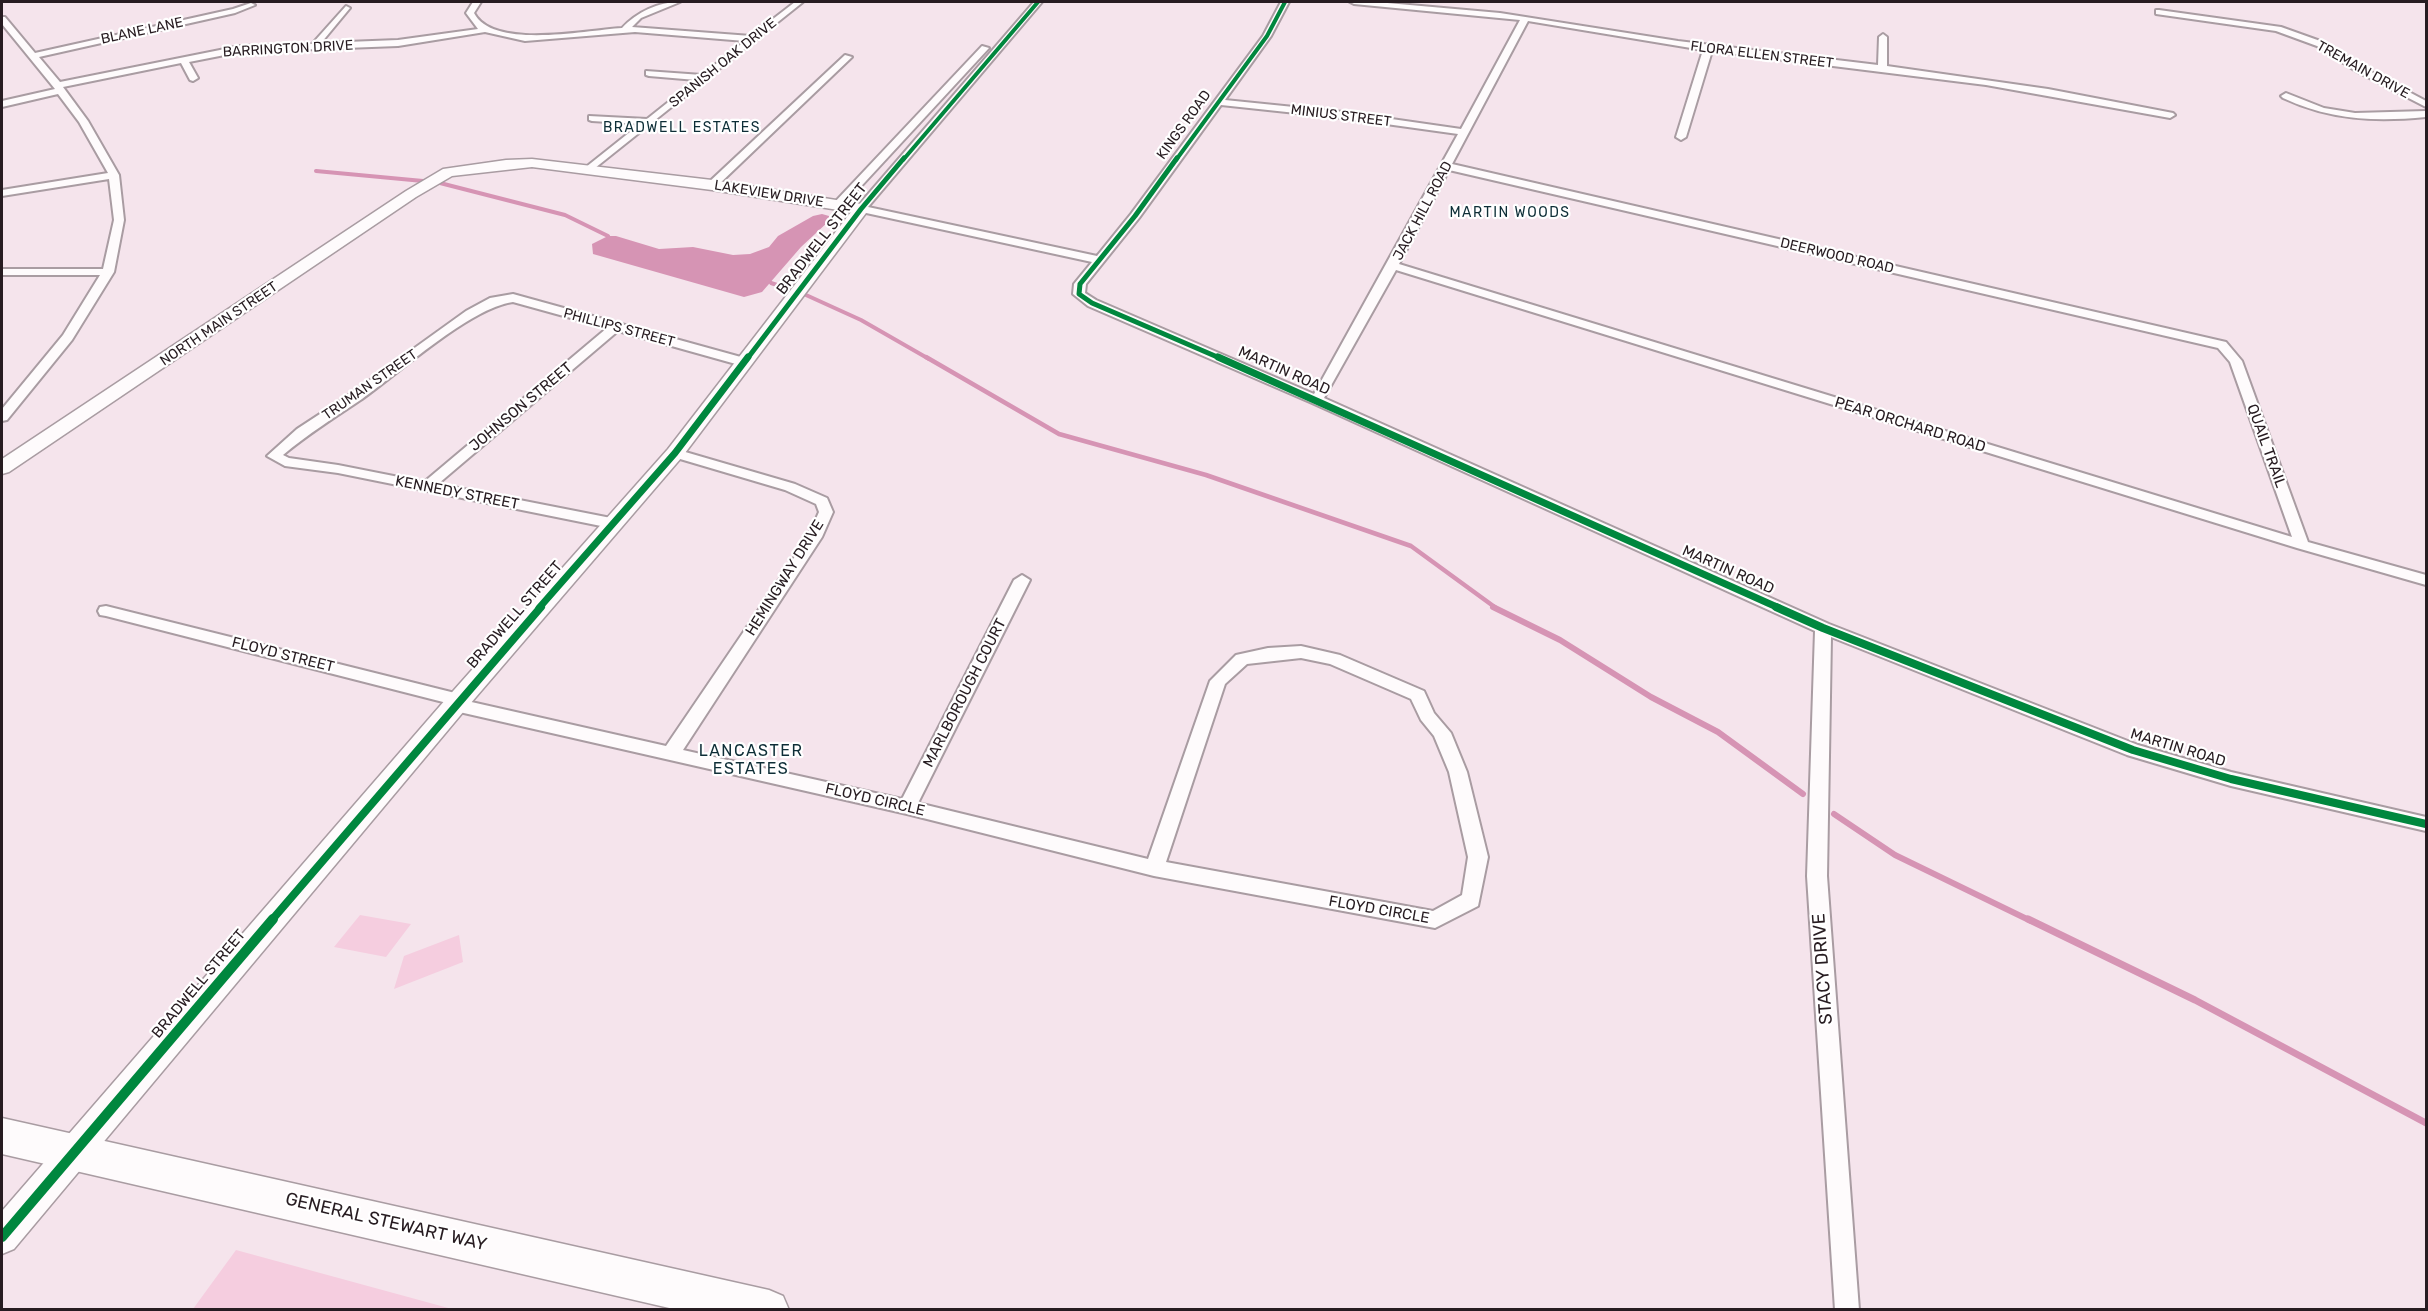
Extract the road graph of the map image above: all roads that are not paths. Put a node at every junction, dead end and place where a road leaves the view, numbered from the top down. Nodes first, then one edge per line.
1 (477, 2) edge
2 (675, 2) edge
3 (799, 2) edge
4 (1033, 2) edge
5 (1038, 2) edge
6 (1285, 2) edge
7 (1354, 2) edge
8 (251, 5) dead end
9 (346, 8) dead end
10 (2159, 12) dead end
11 (2, 19) edge
12 (1525, 19) junction
13 (484, 30) junction
14 (624, 30) junction
15 (1883, 37) dead end
16 (752, 39) junction
17 (315, 45) junction
18 (1708, 48) junction
19 (32, 56) junction
20 (848, 57) dead end
21 (183, 59) junction
22 (1882, 69) junction
23 (649, 73) dead end
24 (193, 78) dead end
25 (703, 78) junction
26 (59, 88) junction
27 (2286, 96) dead end
28 (1218, 102) junction
29 (2, 104) edge
30 (2427, 104) edge
31 (2427, 114) edge
32 (2170, 115) dead end
33 (592, 118) dead end
34 (650, 122) junction
35 (1463, 132) junction
36 (1681, 137) dead end
37 (1447, 166) junction
38 (590, 169) junction
39 (114, 176) junction
40 (435, 180) joint
41 (712, 184) junction
42 (2, 194) edge
43 (849, 207) junction
44 (1101, 260) junction
45 (1394, 266) junction
46 (2, 272) edge
47 (108, 272) junction
48 (494, 301) joint
49 (615, 327) junction
50 (2226, 349) joint
51 (743, 362) junction
52 (1317, 400) junction
53 (2, 417) edge
54 (675, 453) junction
55 (302, 465) joint
56 (2, 468) edge
57 (426, 487) junction
58 (611, 523) junction
59 (2302, 545) junction
60 (1022, 580) dead end
61 (2427, 580) edge
62 (106, 611) dead end
63 (1823, 628) junction
64 (457, 703) junction
65 (671, 753) junction
66 (907, 807) junction
67 (2427, 824) edge
68 (1155, 868) junction
69 (2, 1136) edge
70 (73, 1152) junction
71 (2, 1237) edge
72 (769, 1310) edge
73 (1847, 1310) edge

1 - 13 street
2 - 14 street
3 - 16 street, SPANISH OAK DRIVE
4 - 43 street, BRADWELL STREET
5 - 43 street, BRADWELL STREET
6 - 28 street, KINGS ROAD
7 - 12 street, FLORA ELLEN STREET
8 - 19 street, BLANE LANE
9 - 17 street
10 - 30 street, TREMAIN DRIVE
11 - 19 street
12 - 18 street, FLORA ELLEN STREET
12 - 35 street, JACK HILL ROAD
13 - 14 street
13 - 17 street, BARRINGTON DRIVE
14 - 16 street
15 - 22 street
16 - 25 street, SPANISH OAK DRIVE
17 - 21 street, BARRINGTON DRIVE
18 - 22 street, FLORA ELLEN STREET
18 - 36 street
19 - 26 street
20 - 41 street
21 - 24 street
21 - 26 street, BARRINGTON DRIVE
22 - 32 street, FLORA ELLEN STREET
23 - 25 street
25 - 34 street, SPANISH OAK DRIVE
26 - 29 street, BARRINGTON DRIVE
26 - 39 street
27 - 31 street
28 - 35 street, MINIUS STREET
28 - 44 street, KINGS ROAD
33 - 34 street
34 - 38 street, SPANISH OAK DRIVE
35 - 37 street, JACK HILL ROAD
37 - 45 street, JACK HILL ROAD
37 - 50 street, DEERWOOD ROAD
38 - 40 street, LAKEVIEW DRIVE
38 - 41 street, LAKEVIEW DRIVE
39 - 42 street
39 - 47 street
40 - 56 street, NORTH MAIN STREET
41 - 43 street, LAKEVIEW DRIVE
43 - 44 street, LAKEVIEW DRIVE
43 - 51 street, BRADWELL STREET
44 - 52 street, MARTIN ROAD
45 - 52 street, JACK HILL ROAD
45 - 59 street, PEAR ORCHARD ROAD
46 - 47 street
47 - 53 street
48 - 49 street, PHILLIPS STREET
48 - 55 street, TRUMAN STREET
49 - 51 street, PHILLIPS STREET
49 - 57 street, JOHNSON STREET
50 - 59 street, QUAIL TRAIL
51 - 54 street, BRADWELL STREET
52 - 63 street, MARTIN ROAD
54 - 58 street, BRADWELL STREET
54 - 65 street, HEMINGWAY DRIVE
55 - 57 street, KENNEDY STREET
57 - 58 street, KENNEDY STREET
58 - 64 street, BRADWELL STREET
59 - 61 street, PEAR ORCHARD ROAD
60 - 66 street, MARLBOROUGH COURT
62 - 64 street, FLOYD STREET
63 - 67 street, MARTIN ROAD
63 - 73 street, STACY DRIVE
64 - 65 street, FLOYD CIRCLE
64 - 70 street, BRADWELL STREET
65 - 66 street, FLOYD CIRCLE
66 - 68 street, FLOYD CIRCLE
68 - 68 street, FLOYD CIRCLE
69 - 70 main road, GENERAL STEWART WAY
70 - 71 street, BRADWELL STREET
70 - 72 main road, GENERAL STEWART WAY

